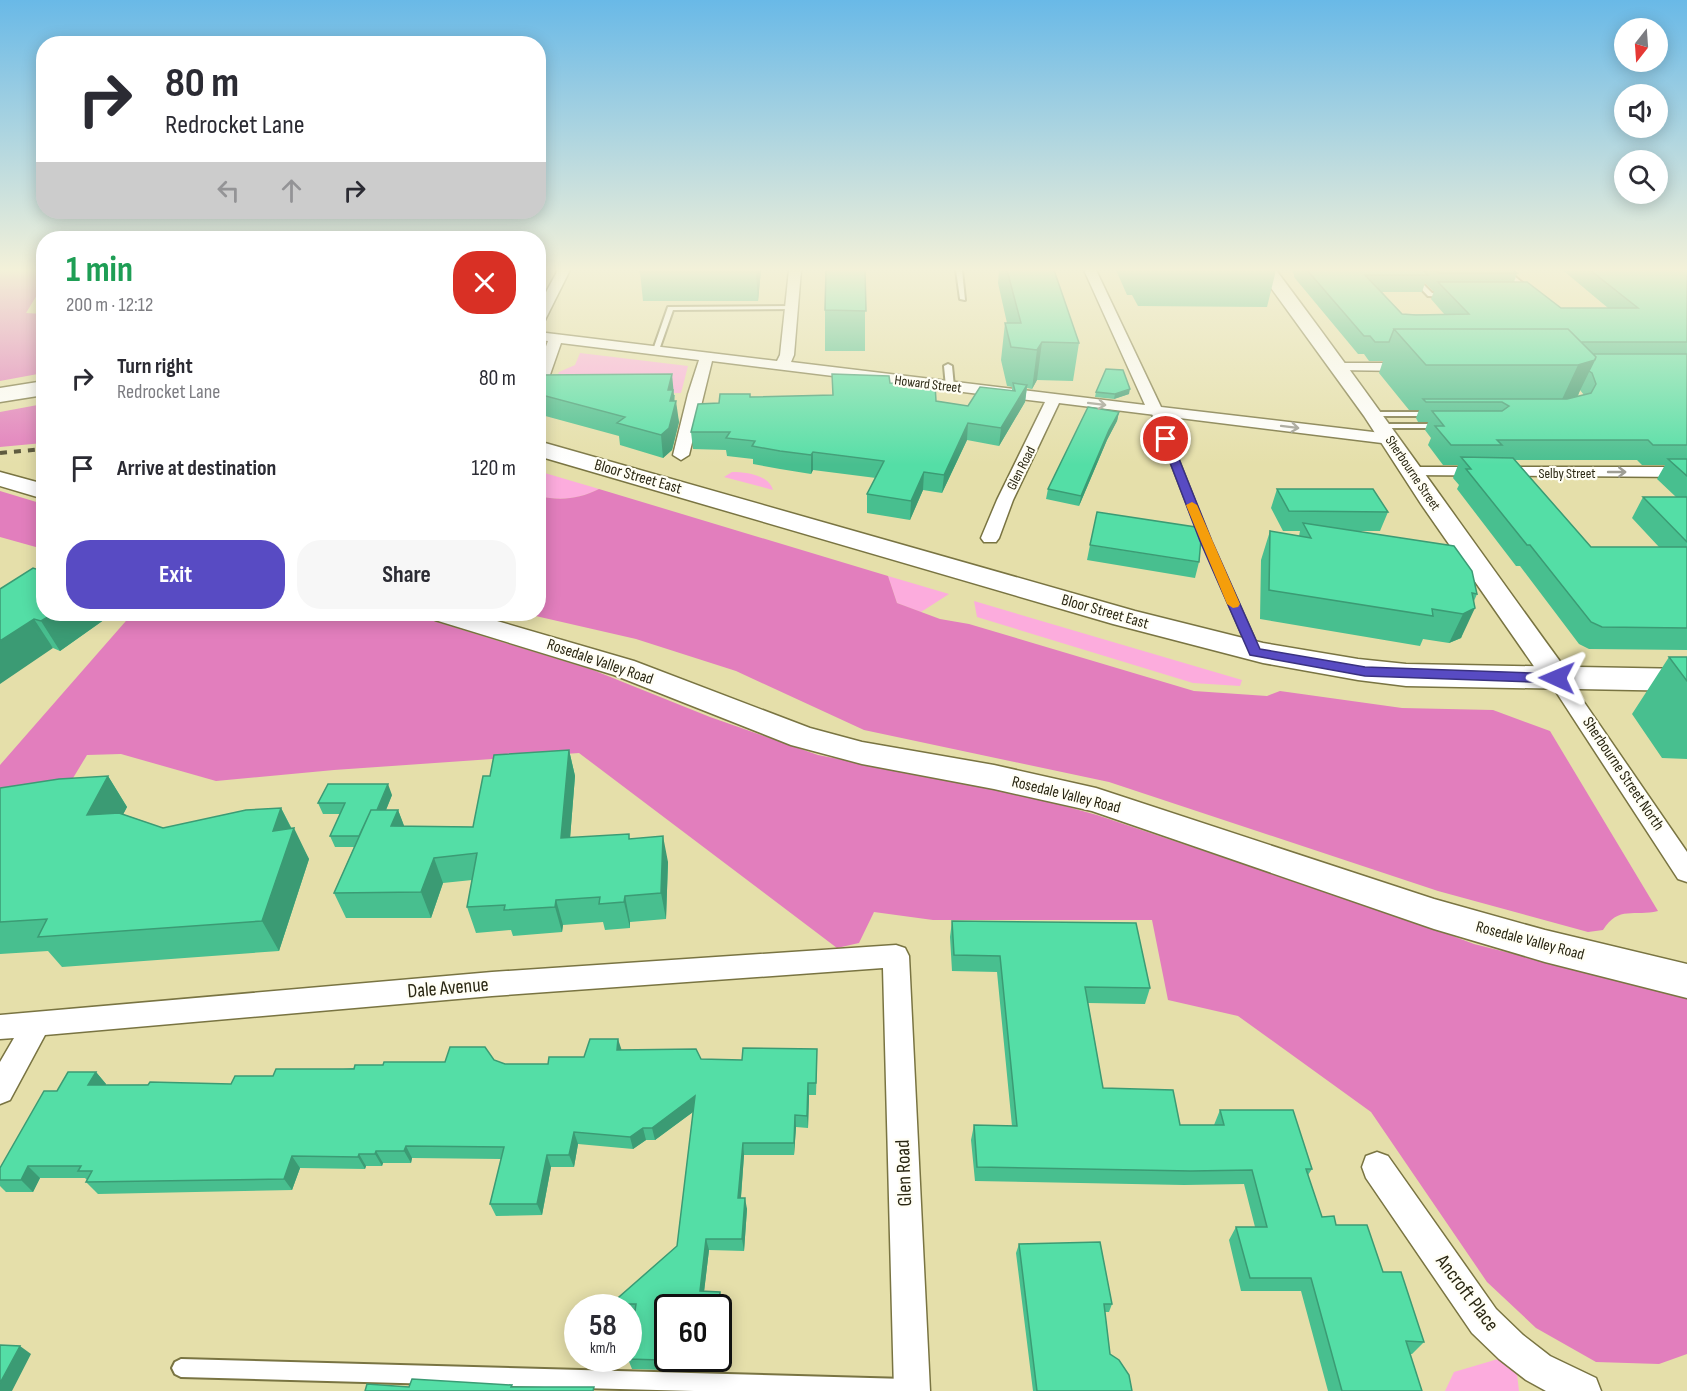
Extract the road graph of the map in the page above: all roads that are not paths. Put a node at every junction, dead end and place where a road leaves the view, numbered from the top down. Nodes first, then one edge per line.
1 (661, 335) edge
2 (789, 335) edge
3 (1120, 335) edge
4 (1315, 335) edge
5 (546, 337) edge
6 (556, 338) junction
7 (656, 350) junction
8 (707, 356) junction
9 (546, 366) edge
10 (782, 366) junction
11 (948, 366) dead end
12 (1339, 367) junction
13 (1425, 367) edge
14 (950, 387) junction
15 (36, 389) edge
16 (0, 395) edge
17 (1054, 399) junction
18 (1155, 411) junction
19 (1443, 414) edge
20 (1381, 426) junction
21 (1449, 426) edge
22 (546, 450) edge
23 (681, 455) dead end
24 (1412, 472) junction
25 (1687, 472) edge
26 (0, 479) edge
27 (36, 490) edge
28 (990, 538) dead end
29 (468, 621) edge
30 (1255, 652) junction
31 (1557, 678) junction
32 (1687, 680) edge
33 (1687, 872) edge
34 (896, 956) joint
35 (1687, 981) edge
36 (36, 1025) junction
37 (0, 1027) edge
38 (0, 1090) edge
39 (1377, 1167) dead end
40 (181, 1368) dead end
41 (912, 1389) edge
42 (1583, 1391) edge

1 - 7 lane
2 - 10 street
3 - 18 street
4 - 12 street, Sherbourne Street
5 - 6 street, Howard Street
6 - 7 street, Howard Street
6 - 9 street
7 - 8 street, Howard Street
8 - 10 street, Howard Street
8 - 23 street
10 - 14 street, Howard Street
11 - 14 lane
12 - 13 street
12 - 20 street, Sherbourne Street
14 - 17 street, Howard Street
15 - 16 main road
17 -> 18 street, Howard Street
17 - 28 street, Glen Road
18 -> 20 street, Howard Street
18 - 30 lane
19 - 20 lane
20 - 21 lane
20 - 24 street, Sherbourne Street
22 - 30 main road, Bloor Street East
24 -> 25 street, Selby Street
24 - 31 street, Sherbourne Street
26 - 27 street
29 - 35 street, Rosedale Valley Road
30 - 31 main road, Bloor Street East
31 - 32 main road, Bloor Street East
31 - 33 street, Sherbourne Street North
34 - 36 street, Dale Avenue
34 - 41 street, Glen Road
36 - 37 street, Dale Avenue
36 - 38 street
39 - 42 street, Ancroft Place
40 - 41 lane

